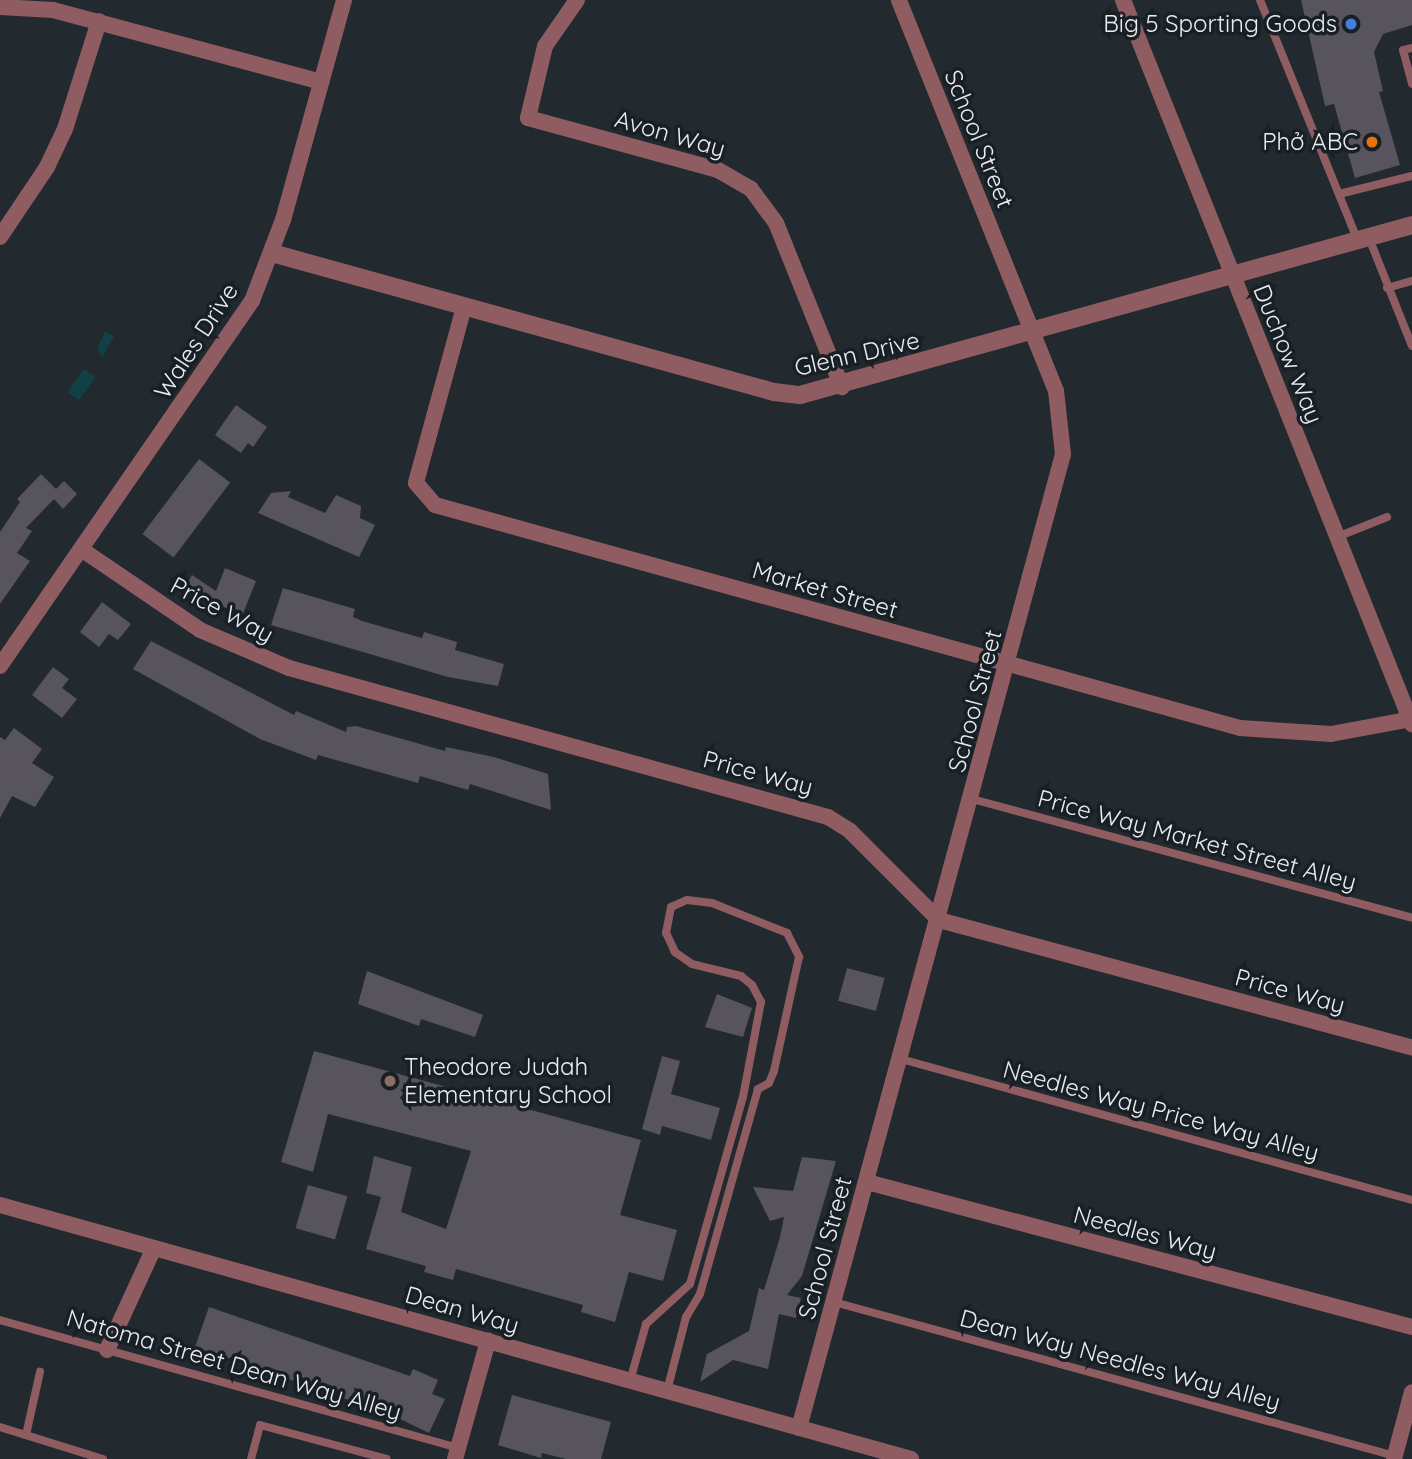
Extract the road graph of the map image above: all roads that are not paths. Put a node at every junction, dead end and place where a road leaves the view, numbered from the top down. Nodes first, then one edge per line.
1 (344, 0) edge
2 (577, 0) edge
3 (898, 0) edge
4 (1123, 0) edge
5 (1260, 0) edge
6 (0, 7) edge
7 (99, 21) junction
8 (1412, 48) edge
9 (321, 82) junction
10 (1412, 84) edge
11 (1412, 176) edge
12 (1339, 194) junction
13 (1412, 225) edge
14 (0, 237) edge
15 (1364, 240) junction
16 (272, 253) junction
17 (1232, 277) junction
18 (1412, 281) edge
19 (1387, 288) junction
20 (464, 307) junction
21 (1033, 333) junction
22 (1412, 345) edge
23 (842, 387) junction
24 (1387, 517) dead end
25 (1337, 537) junction
26 (81, 550) junction
27 (1009, 665) junction
28 (0, 666) edge
29 (1411, 721) edge
30 (972, 799) junction
31 (1412, 918) edge
32 (939, 920) junction
33 (1412, 1048) edge
34 (901, 1059) junction
35 (867, 1182) junction
36 (1412, 1200) edge
37 (0, 1205) edge
38 (154, 1248) junction
39 (834, 1301) junction
40 (0, 1320) edge
41 (1412, 1327) edge
42 (488, 1341) junction
43 (107, 1350) junction
44 (40, 1372) dead end
45 (630, 1381) junction
46 (667, 1391) junction
47 (1412, 1392) edge
48 (0, 1427) edge
49 (799, 1428) junction
50 (26, 1435) junction
51 (72, 1449) junction
52 (457, 1453) edge
53 (1395, 1457) edge
54 (69, 1459) edge
55 (103, 1459) edge
56 (251, 1459) edge
57 (387, 1459) edge
58 (911, 1459) edge

1 - 9 street, Wales Drive
2 - 23 street, Avon Way
3 - 21 street, School Street
4 - 17 street, Duchow Way
5 - 12 lane
6 - 7 street
7 - 9 street
7 - 14 street
8 - 10 lane
9 - 16 street, Wales Drive
11 - 12 lane
12 - 15 lane
13 - 15 street, Glenn Drive
15 - 17 street, Glenn Drive
15 - 19 lane
16 - 20 street, Glenn Drive
16 - 26 street, Wales Drive
17 - 21 street, Glenn Drive
17 - 25 street, Duchow Way
18 - 19 lane
19 - 22 lane
20 - 23 street, Glenn Drive
20 - 27 street, Market Street
21 - 23 street, Glenn Drive
21 - 27 street, School Street
24 - 25 lane
25 - 29 street, Duchow Way
26 - 28 street, Wales Drive
26 - 32 street, Price Way
27 - 29 street, Market Street
27 - 30 street, School Street
30 - 31 lane, Price Way Market Street Alley
30 - 32 street, School Street
32 - 33 street, Price Way
32 - 34 street, School Street
34 - 35 street, School Street
34 - 36 lane, Needles Way Price Way Alley
35 - 39 street, School Street
35 - 41 street, Needles Way
37 - 38 street, Dean Way
38 - 42 street, Dean Way
38 - 43 street
39 - 49 street, School Street
39 - 53 lane, Dean Way Needles Way Alley
40 - 43 lane, Natoma Street Dean Way Alley
42 - 45 street, Dean Way
42 - 52 street
43 - 52 lane, Natoma Street Dean Way Alley
44 - 50 lane
45 - 46 street, Dean Way
45 - 46 lane
46 - 49 street, Dean Way
47 - 53 street
48 - 50 lane
49 - 58 street, Dean Way
50 - 51 lane
51 - 54 lane
51 - 55 lane
56 - 57 lane

